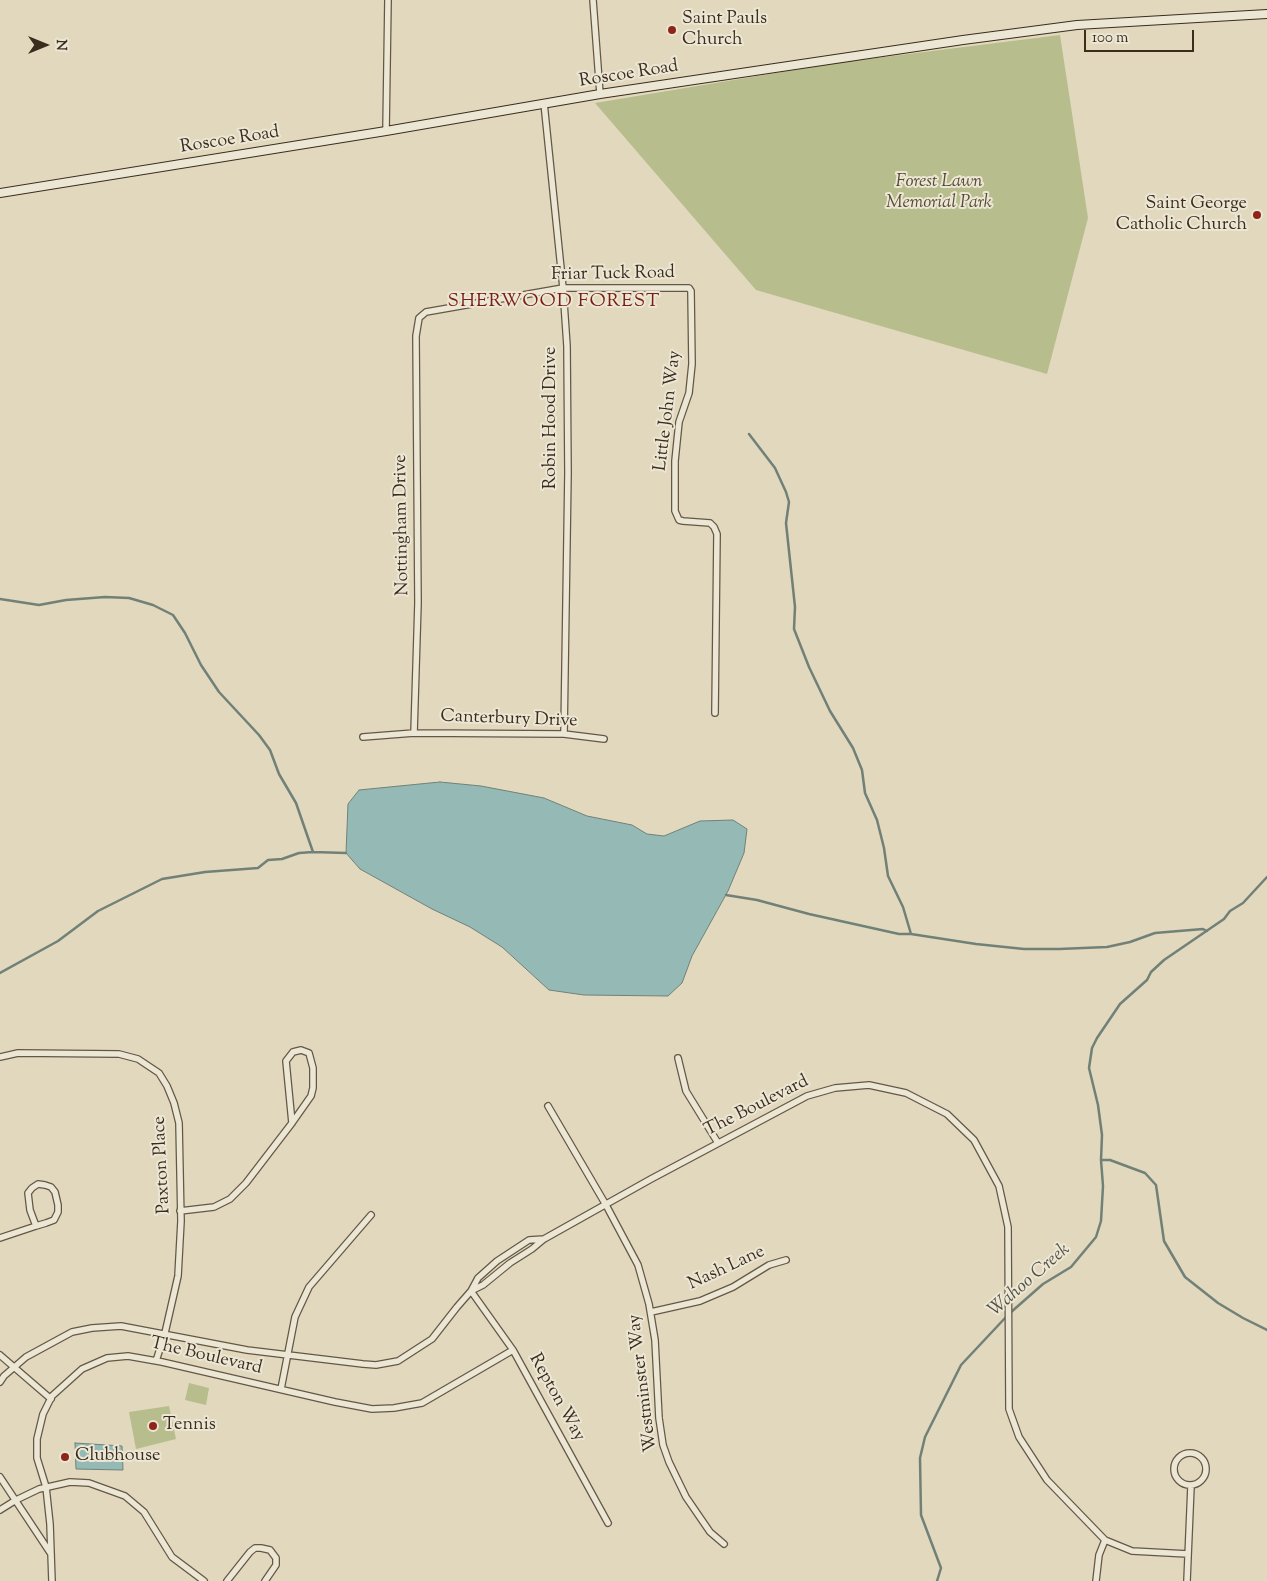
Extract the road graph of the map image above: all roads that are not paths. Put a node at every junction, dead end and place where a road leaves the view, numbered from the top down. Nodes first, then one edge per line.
1 (388, 0) edge
2 (593, 0) edge
3 (1267, 14) edge
4 (600, 94) junction
5 (544, 103) junction
6 (386, 131) junction
7 (0, 193) edge
8 (563, 288) junction
9 (691, 291) joint
10 (419, 318) joint
11 (715, 712) dead end
12 (414, 732) junction
13 (564, 734) junction
14 (363, 737) dead end
15 (604, 739) dead end
16 (0, 1057) edge
17 (678, 1058) dead end
18 (548, 1106) dead end
19 (292, 1123) junction
20 (718, 1143) junction
21 (606, 1205) junction
22 (180, 1211) junction
23 (371, 1216) dead end
24 (36, 1226) junction
25 (0, 1238) edge
26 (544, 1239) junction
27 (786, 1260) dead end
28 (471, 1291) junction
29 (651, 1312) junction
30 (165, 1333) junction
31 (513, 1350) junction
32 (288, 1354) junction
33 (0, 1355) edge
34 (156, 1360) junction
35 (14, 1367) junction
36 (0, 1382) edge
37 (281, 1389) junction
38 (50, 1399) junction
39 (0, 1476) edge
40 (1191, 1486) junction
41 (46, 1488) junction
42 (16, 1500) junction
43 (0, 1510) edge
44 (608, 1523) dead end
45 (1105, 1540) junction
46 (724, 1544) dead end
47 (51, 1554) junction
48 (1188, 1554) junction
49 (52, 1581) edge
50 (204, 1581) edge
51 (227, 1581) edge
52 (265, 1581) edge
53 (1096, 1581) edge
54 (1186, 1581) edge

1 - 6 street
2 - 4 street
3 - 4 main road, Roscoe Road
4 - 5 main road, Roscoe Road
5 - 6 main road, Roscoe Road
5 - 8 street, Robin Hood Drive
6 - 7 main road, Roscoe Road
8 - 9 street, Friar Tuck Road
8 - 10 street, Friar Tuck Road
8 - 13 street, Robin Hood Drive
9 - 11 street, Little John Way
10 - 12 street, Nottingham Drive
12 - 13 street, Canterbury Drive
12 - 14 street, Canterbury Drive
13 - 15 street, Canterbury Drive
16 - 22 street, Paxton Place
17 - 20 street
18 - 21 street, Westminster Way
19 - 19 street
19 - 22 street
20 - 21 street, The Boulevard
20 - 45 street, The Boulevard
21 - 26 street, The Boulevard
21 - 29 street, Westminster Way
22 - 30 street, Paxton Place
23 - 32 street
24 - 24 street
24 - 25 street
26 - 28 street, The Boulevard
26 - 28 street, The Boulevard
27 - 29 street, Nash Lane
28 - 31 street, Repton Way
28 - 32 street, The Boulevard
29 - 46 street, Westminster Way
30 - 32 street, The Boulevard
30 - 34 street, Paxton Place
30 - 35 street, The Boulevard
31 - 37 street, The Boulevard
31 - 44 street, Repton Way
32 - 37 street
33 - 35 street
34 - 37 street, The Boulevard
34 - 38 street, The Boulevard
35 - 36 street, The Boulevard
35 - 38 street
38 - 41 street, The Boulevard
39 - 42 street
40 - 40 street
40 - 48 street
41 - 42 street
41 - 47 street, The Boulevard
41 - 50 street
42 - 43 street
42 - 47 street
45 - 48 street, The Boulevard
45 - 53 street
47 - 49 street, The Boulevard
48 - 54 street
51 - 52 street

